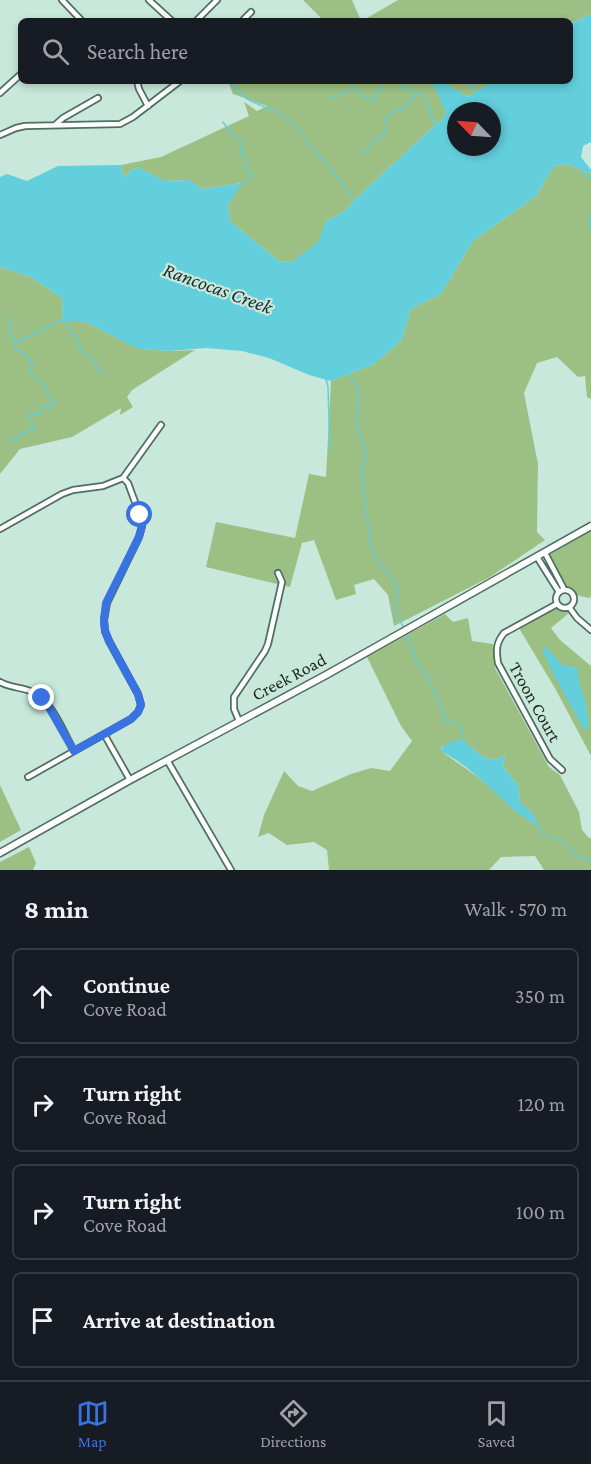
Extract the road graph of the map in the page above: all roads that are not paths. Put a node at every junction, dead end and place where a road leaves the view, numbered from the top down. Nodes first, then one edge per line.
1 (62, 0) edge
2 (149, 0) edge
3 (217, 0) edge
4 (251, 12) dead end
5 (79, 18) edge
6 (169, 18) edge
7 (199, 18) edge
8 (245, 18) edge
9 (18, 77) edge
10 (138, 84) edge
11 (176, 84) edge
12 (0, 93) edge
13 (98, 98) dead end
14 (148, 106) junction
15 (55, 125) junction
16 (0, 135) edge
17 (161, 425) dead end
18 (123, 478) junction
19 (591, 526) edge
20 (0, 529) edge
21 (545, 553) junction
22 (537, 557) junction
23 (278, 573) dead end
24 (561, 591) junction
25 (557, 604) junction
26 (569, 607) junction
27 (591, 630) edge
28 (0, 682) edge
29 (239, 722) junction
30 (104, 734) junction
31 (74, 751) junction
32 (167, 760) junction
33 (562, 770) dead end
34 (28, 777) dead end
35 (130, 780) junction
36 (0, 852) edge
37 (231, 870) edge

1 - 5 street
2 - 6 street
3 - 7 street
4 - 8 street
9 - 12 street
10 - 14 street
11 - 14 street
13 - 15 street
14 - 15 street
15 - 16 street
17 - 18 street
18 - 20 street
18 - 30 street
19 - 21 main road, Creek Road
21 - 22 main road, Creek Road
21 - 24 street
22 - 24 street
22 - 29 main road, Creek Road
23 - 29 street
24 - 25 street
24 - 26 street
25 - 26 street
25 - 33 street, Troon Court
26 - 27 street
28 - 31 street
29 - 32 main road, Creek Road
30 - 31 street
30 - 35 street
31 - 34 street
32 - 35 main road, Creek Road
32 - 37 street
35 - 36 main road, Creek Road

